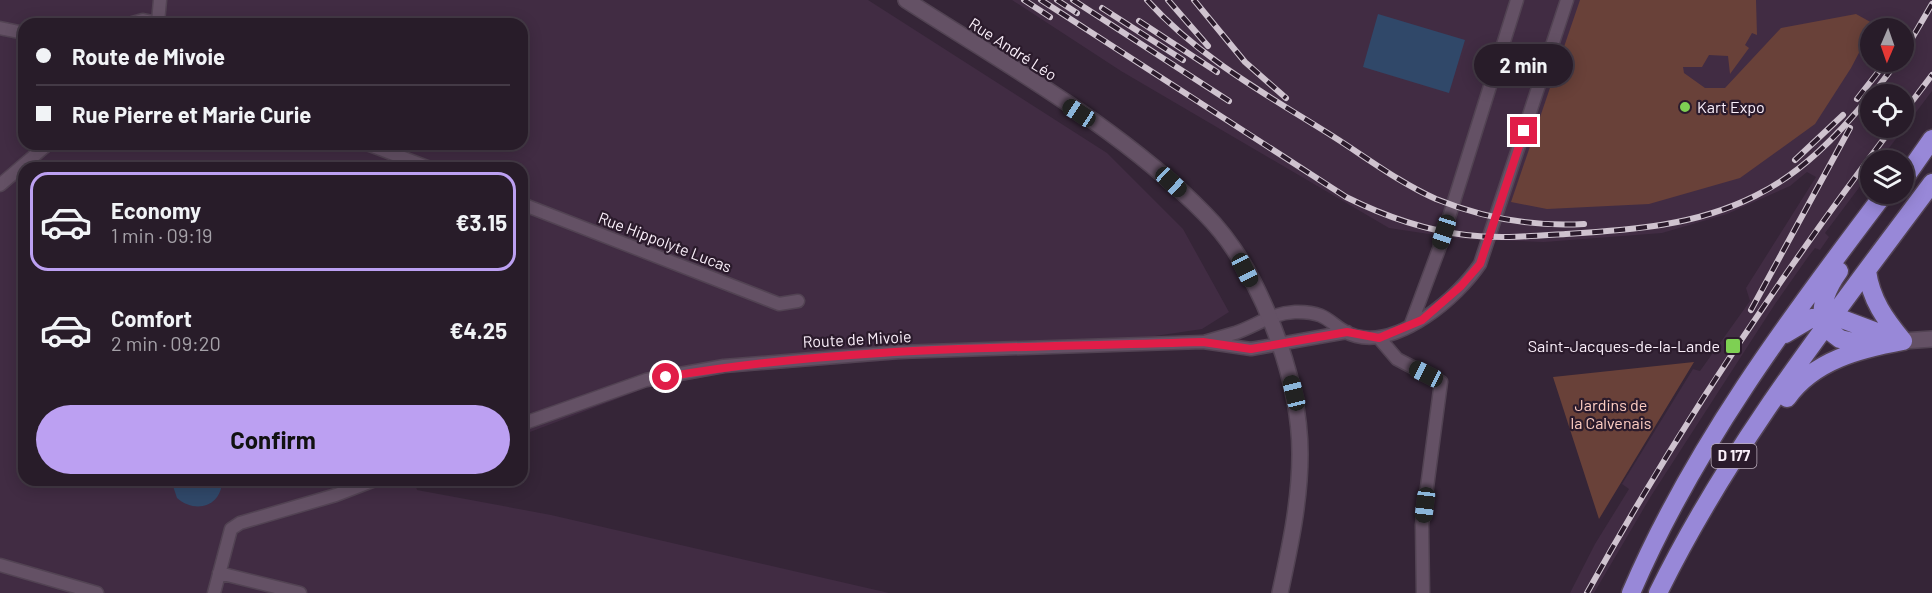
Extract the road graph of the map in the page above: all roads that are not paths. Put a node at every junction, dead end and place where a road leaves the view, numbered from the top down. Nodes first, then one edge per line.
1 (160, 0) edge
2 (906, 0) edge
3 (1518, 0) edge
4 (1567, 0) edge
5 (160, 18) edge
6 (0, 28) edge
7 (18, 32) edge
8 (1932, 129) edge
9 (1932, 139) edge
10 (41, 150) edge
11 (383, 150) edge
12 (1914, 153) edge
13 (27, 162) edge
14 (414, 162) edge
15 (1914, 165) edge
16 (18, 170) edge
17 (1932, 183) edge
18 (0, 185) edge
19 (1877, 204) edge
20 (1887, 204) edge
21 (528, 206) edge
22 (1867, 271) junction
23 (798, 301) dead end
24 (1268, 317) junction
25 (1826, 320) junction
26 (1411, 324) junction
27 (1347, 332) junction
28 (1379, 338) junction
29 (1932, 339) edge
30 (1903, 341) junction
31 (1203, 342) junction
32 (1281, 344) junction
33 (1772, 344) junction
34 (1879, 346) junction
35 (528, 422) edge
36 (359, 486) edge
37 (0, 565) edge
38 (219, 573) junction
39 (97, 593) edge
40 (214, 593) edge
41 (300, 593) edge
42 (1280, 593) edge
43 (1423, 593) edge
44 (1631, 593) edge
45 (1658, 593) edge
46 (1665, 593) edge

1 - 5 street
2 - 24 street, Rue André Léo
3 - 26 street
4 - 26 street
6 - 7 street
8 - 12 highway
9 - 15 highway
10 - 13 street
11 - 14 street
16 - 18 street
17 - 22 highway, D 177
19 - 33 highway
20 - 25 highway
21 - 23 street, Rue Hippolyte Lucas
22 - 25 highway, D 177
22 - 30 highway
24 - 27 street, Route de Mivoie
24 - 31 street, Route de Mivoie
24 - 32 street, Rue André Léo
25 - 30 highway
25 - 33 highway
25 - 34 highway
25 - 45 highway, D 177
26 - 28 street
27 - 28 street
27 - 32 street, Route de Mivoie
28 - 43 street
29 - 30 street
30 - 34 highway
31 - 32 street, Route de Mivoie
31 - 35 street, Route de Mivoie
32 - 42 street, Rue André Léo
33 - 44 highway, D 177
34 - 46 highway
36 - 38 street
37 - 39 street
38 - 40 street
38 - 41 street

